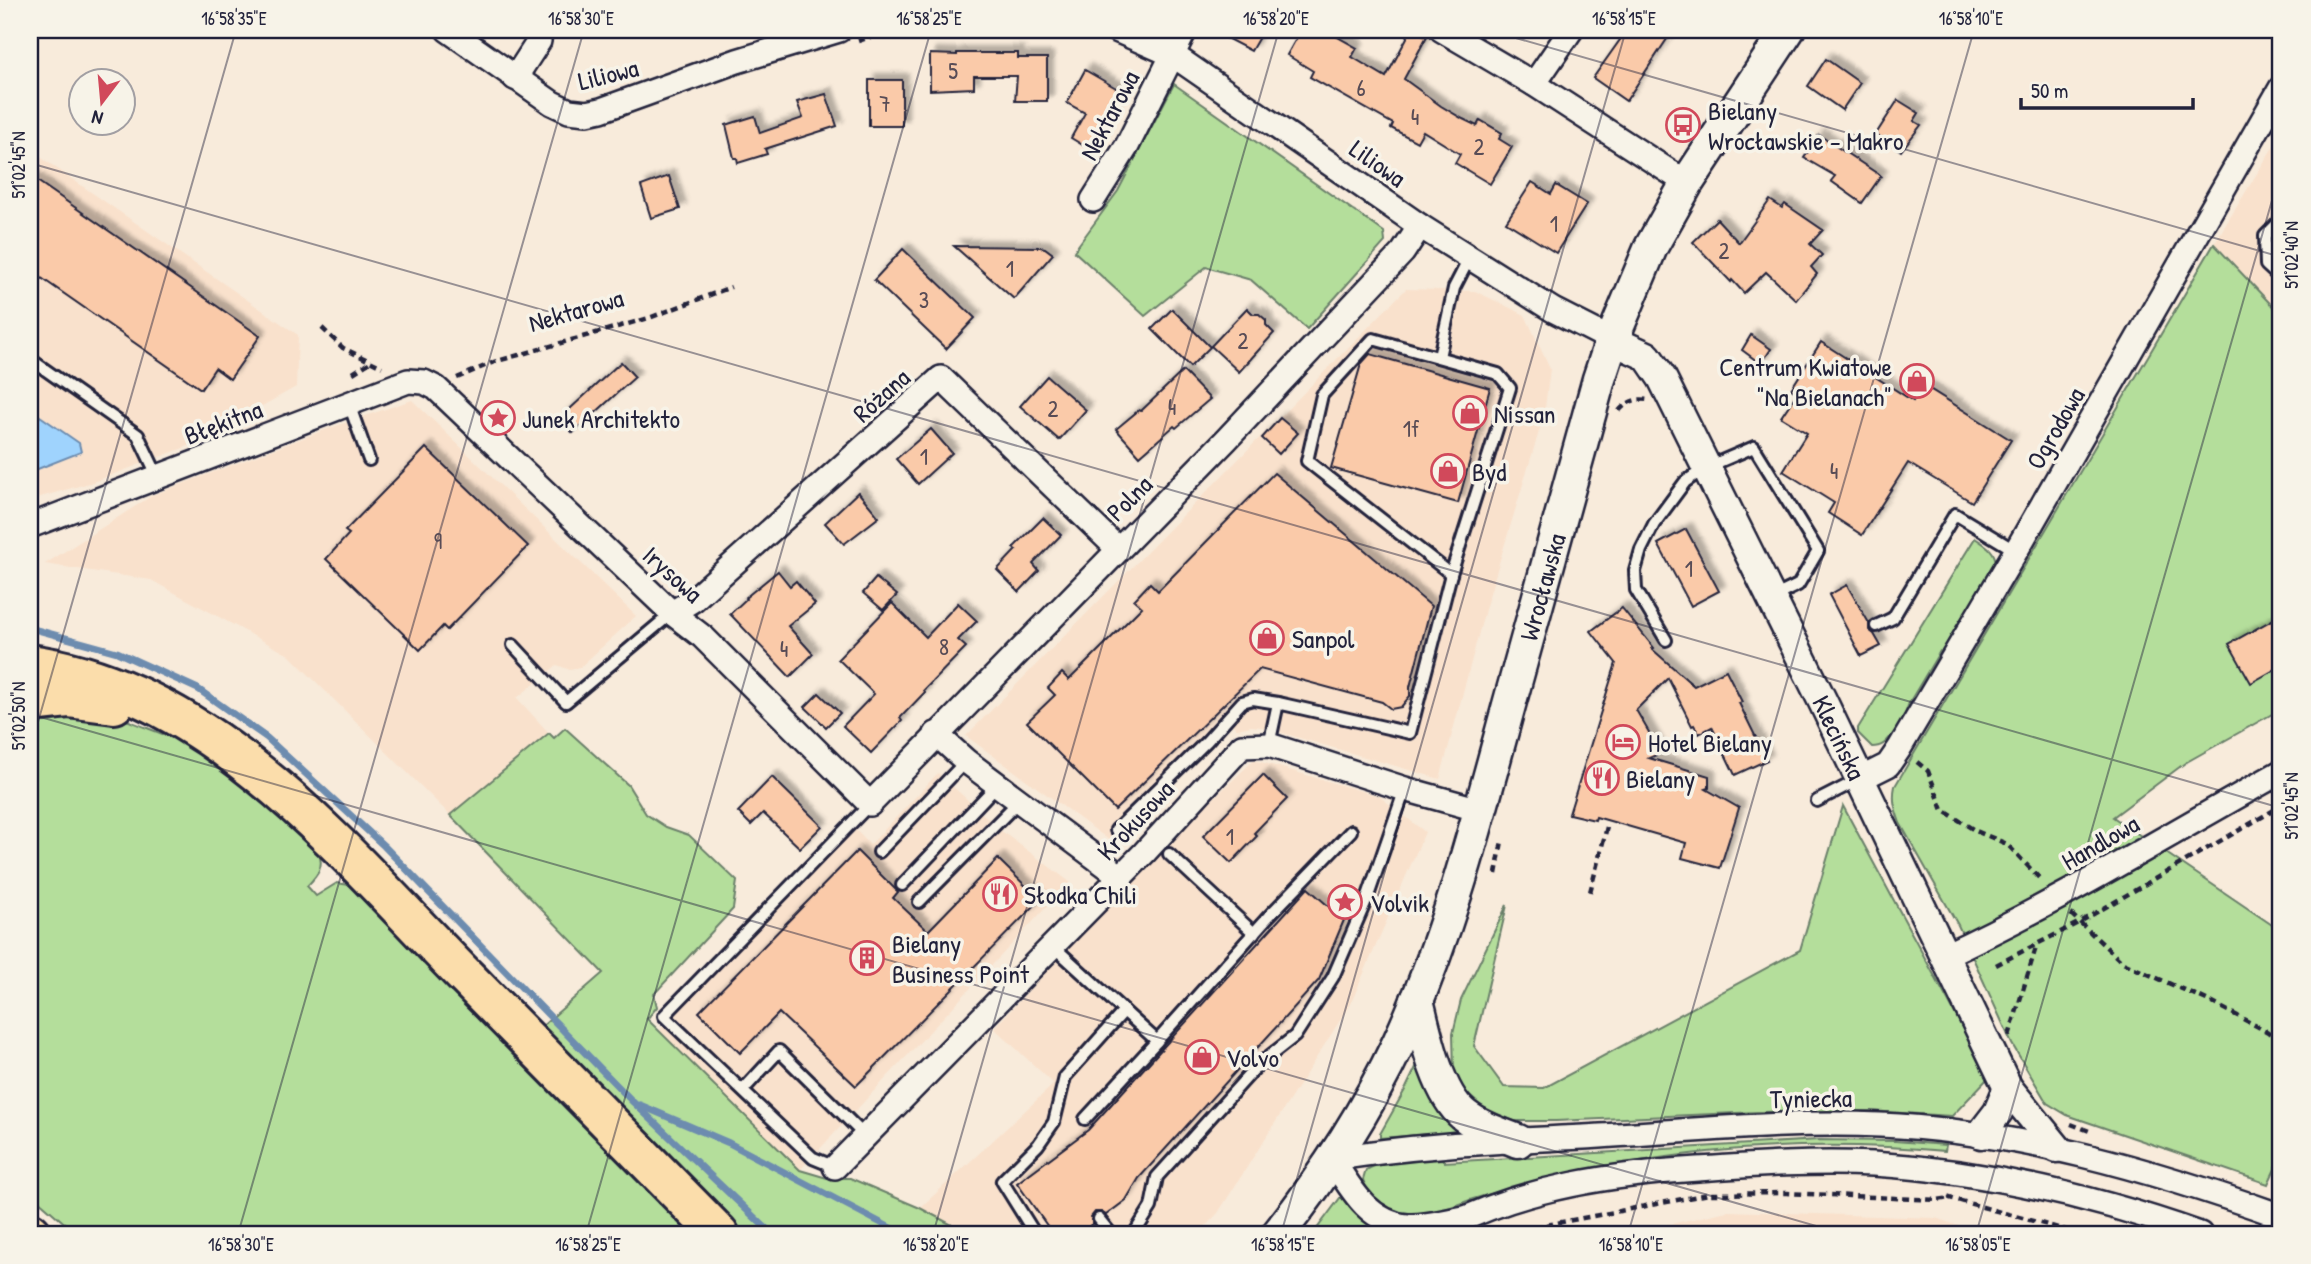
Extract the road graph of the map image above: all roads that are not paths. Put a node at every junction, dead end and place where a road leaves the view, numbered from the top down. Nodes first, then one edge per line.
1 (447, 30) edge
2 (540, 30) edge
3 (839, 30) edge
4 (1116, 30) edge
5 (1185, 30) edge
6 (1442, 30) edge
7 (1571, 30) edge
8 (1788, 30) edge
9 (1173, 55) junction
10 (515, 78) junction
11 (1534, 84) junction
12 (2281, 88) edge
13 (1687, 183) junction
14 (1093, 200) dead end
15 (2281, 220) edge
16 (1420, 226) junction
17 (1470, 257) junction
18 (2281, 279) edge
19 (1612, 340) junction
20 (1439, 357) junction
21 (30, 359) edge
22 (408, 381) joint
23 (349, 404) junction
24 (369, 460) dead end
25 (1705, 468) junction
26 (158, 477) junction
27 (30, 526) edge
28 (1118, 549) junction
29 (2016, 551) junction
30 (1451, 574) junction
31 (1771, 599) junction
32 (672, 612) junction
33 (1875, 626) dead end
34 (1666, 640) dead end
35 (513, 645) dead end
36 (30, 664) edge
37 (30, 702) edge
38 (1278, 703) junction
39 (186, 724) junction
40 (936, 734) junction
41 (1269, 746) junction
42 (967, 761) junction
43 (2281, 772) edge
44 (1860, 779) junction
45 (998, 784) junction
46 (1405, 789) junction
47 (1020, 800) junction
48 (1818, 801) dead end
49 (870, 804) junction
50 (1480, 810) junction
51 (1116, 830) dead end
52 (1351, 831) dead end
53 (879, 852) dead end
54 (1169, 853) dead end
55 (1120, 876) junction
56 (902, 885) dead end
57 (919, 902) dead end
58 (1254, 933) junction
59 (1053, 946) junction
60 (1943, 956) junction
61 (1417, 1000) junction
62 (1124, 1011) junction
63 (1157, 1041) junction
64 (2008, 1088) junction
65 (743, 1090) junction
66 (1085, 1119) dead end
67 (1981, 1135) junction
68 (866, 1137) junction
69 (1518, 1141) junction
70 (2057, 1148) junction
71 (1332, 1159) junction
72 (835, 1167) joint
73 (2281, 1216) edge
74 (1464, 1218) junction
75 (1099, 1219) dead end
76 (2158, 1227) edge
77 (719, 1234) edge
78 (1035, 1234) edge
79 (1111, 1234) edge
80 (1134, 1234) edge
81 (1278, 1234) edge
82 (1432, 1234) edge
83 (2200, 1234) edge

1 - 10 street, Liliowa
2 - 10 street
3 - 10 street, Liliowa
4 - 9 street, Liliowa
5 - 9 street, Nektarowa
6 - 11 street
7 - 11 street
8 - 13 main road, Wrocławska
9 - 14 street, Nektarowa
9 - 16 street, Liliowa
11 - 13 street
12 - 29 street, Ogrodowa
13 - 19 main road, Wrocławska
15 - 18 lane
16 - 17 street, Liliowa
16 - 28 street, Polna
17 - 19 street, Liliowa
17 - 20 lane
19 - 25 street, Klecińska
19 - 50 main road, Wrocławska
20 - 30 lane
20 - 30 lane
21 - 26 lane
22 - 23 street, Błękitna
22 - 32 street, Irysowa
23 - 24 lane
23 - 26 street, Błękitna
25 - 31 street, Klecińska
25 - 31 lane
25 - 34 lane
26 - 27 street, Błękitna
28 - 32 street, Różana
28 - 40 street, Polna
29 - 33 lane
29 - 44 street, Ogrodowa
30 - 38 lane
31 - 44 street, Klecińska
32 - 35 lane
32 - 49 street, Irysowa
36 - 39 highway
37 - 39 highway
38 - 41 lane
38 - 51 lane
39 - 77 highway
40 - 42 street
40 - 49 street, Polna
41 - 46 street, Krokusowa
41 - 55 street, Krokusowa
42 - 45 street
42 - 53 lane
43 - 60 street, Handlowa
44 - 48 lane
44 - 60 street, Klecińska
45 - 47 street
45 - 56 lane
46 - 50 street, Krokusowa
46 - 80 lane
47 - 55 street
47 - 57 lane
49 - 65 lane
50 - 61 main road, Wrocławska
52 - 58 lane
54 - 58 lane
55 - 59 street, Krokusowa
58 - 63 lane
59 - 62 lane
59 - 68 street, Krokusowa
60 - 64 street, Klecińska
61 - 69 main road
61 - 71 main road, Wrocławska
62 - 63 lane
62 - 78 lane
63 - 66 lane
64 - 67 street
64 - 70 street, Klecińska
65 - 68 lane
65 - 72 lane
67 - 69 street, Tyniecka
67 - 70 street, Tyniecka
68 - 72 street, Krokusowa
69 - 71 street, Tyniecka
70 - 73 street, Tyniecka
71 - 74 street
71 - 81 main road, Wrocławska
74 - 76 street
74 - 82 street
75 - 79 lane
76 - 83 street

